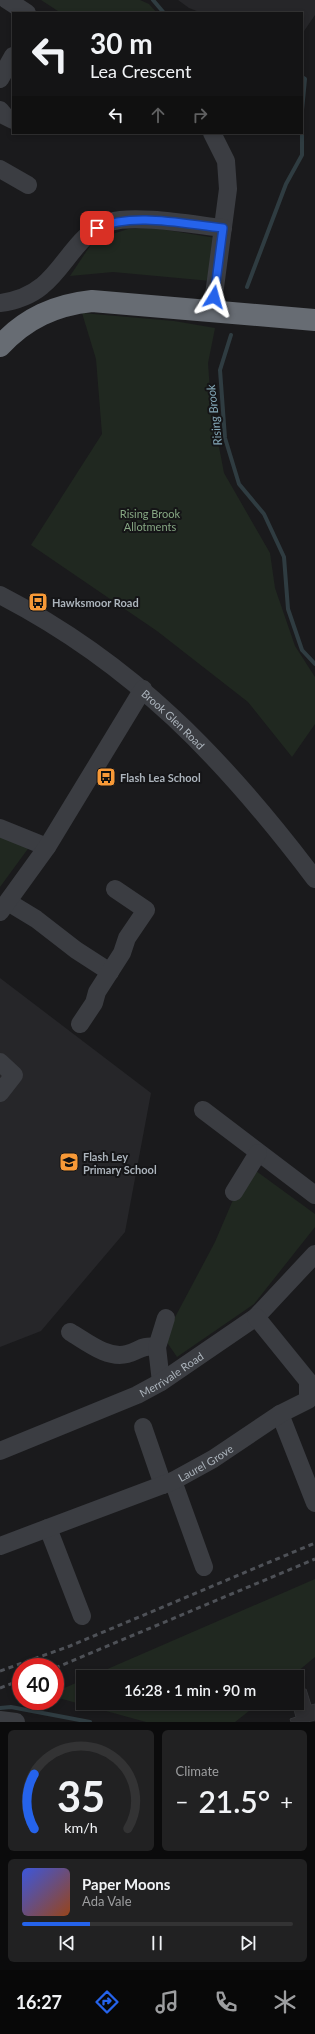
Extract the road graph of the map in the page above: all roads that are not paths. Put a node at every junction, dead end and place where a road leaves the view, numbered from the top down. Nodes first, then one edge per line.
1 (7, 0) edge
2 (25, 12) edge
3 (12, 58) edge
4 (0, 79) edge
5 (0, 110) edge
6 (12, 120) edge
7 (213, 134) edge
8 (0, 169) edge
9 (28, 185) dead end
10 (223, 228) junction
11 (0, 303) edge
12 (212, 310) junction
13 (315, 320) edge
14 (0, 346) edge
15 (0, 595) edge
16 (143, 689) junction
17 (0, 828) edge
18 (47, 847) junction
19 (315, 879) edge
20 (115, 889) dead end
21 (4, 907) edge
22 (105, 979) junction
23 (80, 1024) dead end
24 (0, 1062) edge
25 (0, 1093) edge
26 (203, 1110) dead end
27 (258, 1153) junction
28 (234, 1192) dead end
29 (315, 1194) edge
30 (315, 1254) edge
31 (256, 1317) junction
32 (166, 1318) dead end
33 (70, 1332) dead end
34 (157, 1347) junction
35 (162, 1382) junction
36 (280, 1414) junction
37 (143, 1427) dead end
38 (0, 1450) edge
39 (168, 1483) junction
40 (315, 1503) edge
41 (48, 1528) junction
42 (0, 1546) edge
43 (204, 1567) dead end
44 (82, 1616) dead end
45 (0, 1720) edge
46 (16, 1722) edge

1 - 2 street
3 - 4 street
5 - 6 street
7 - 10 street
8 - 9 street
10 - 11 street
10 - 12 street
12 - 13 highway
12 - 14 highway
15 - 16 street, Brook Glen Road
16 - 18 street
16 - 19 street, Brook Glen Road
17 - 18 street
18 - 21 street
20 - 22 street
21 - 22 street
22 - 23 street
24 - 25 street
26 - 27 street
27 - 28 street
27 - 29 street
30 - 31 street, Merrivale Road
31 - 35 street, Merrivale Road
31 - 36 street, Laurel Grove
32 - 34 street
33 - 34 street
34 - 35 street
35 - 38 street, Merrivale Road
36 - 39 street, Laurel Grove
36 - 40 street
37 - 39 street
39 - 41 street, Laurel Grove
39 - 43 street
41 - 42 street, Laurel Grove
41 - 44 street
45 - 46 street

